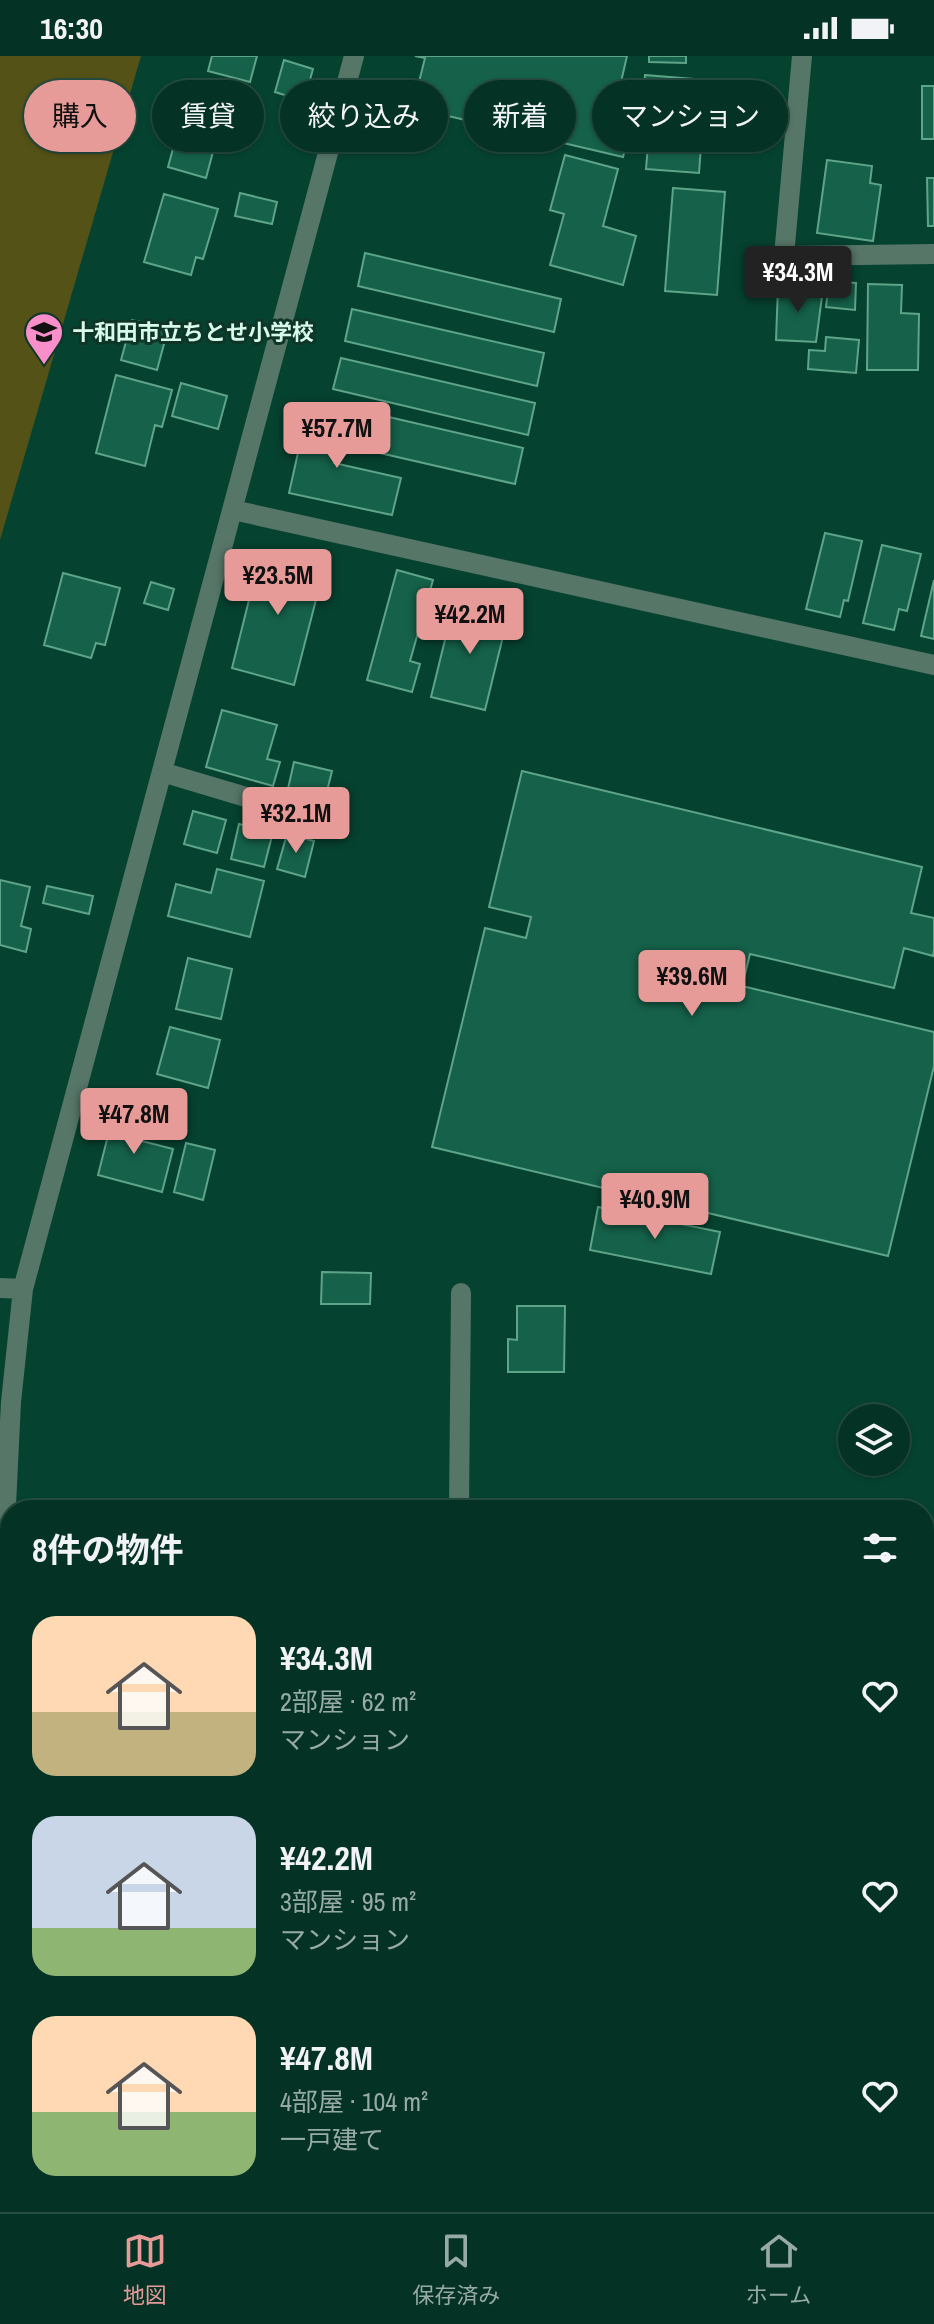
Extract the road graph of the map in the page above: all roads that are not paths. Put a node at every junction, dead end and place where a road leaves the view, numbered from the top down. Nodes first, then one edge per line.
1 (354, 56) edge
2 (802, 56) edge
3 (934, 254) edge
4 (233, 510) junction
5 (934, 665) edge
6 (162, 772) junction
7 (310, 816) dead end
8 (0, 1288) edge
9 (23, 1289) junction
10 (461, 1293) dead end
11 (6, 1500) edge
12 (459, 1500) edge

1 - 4 street
2 - 3 street
4 - 5 street
4 - 6 street
6 - 7 street
6 - 9 street
8 - 9 street
9 - 11 street
10 - 12 street

